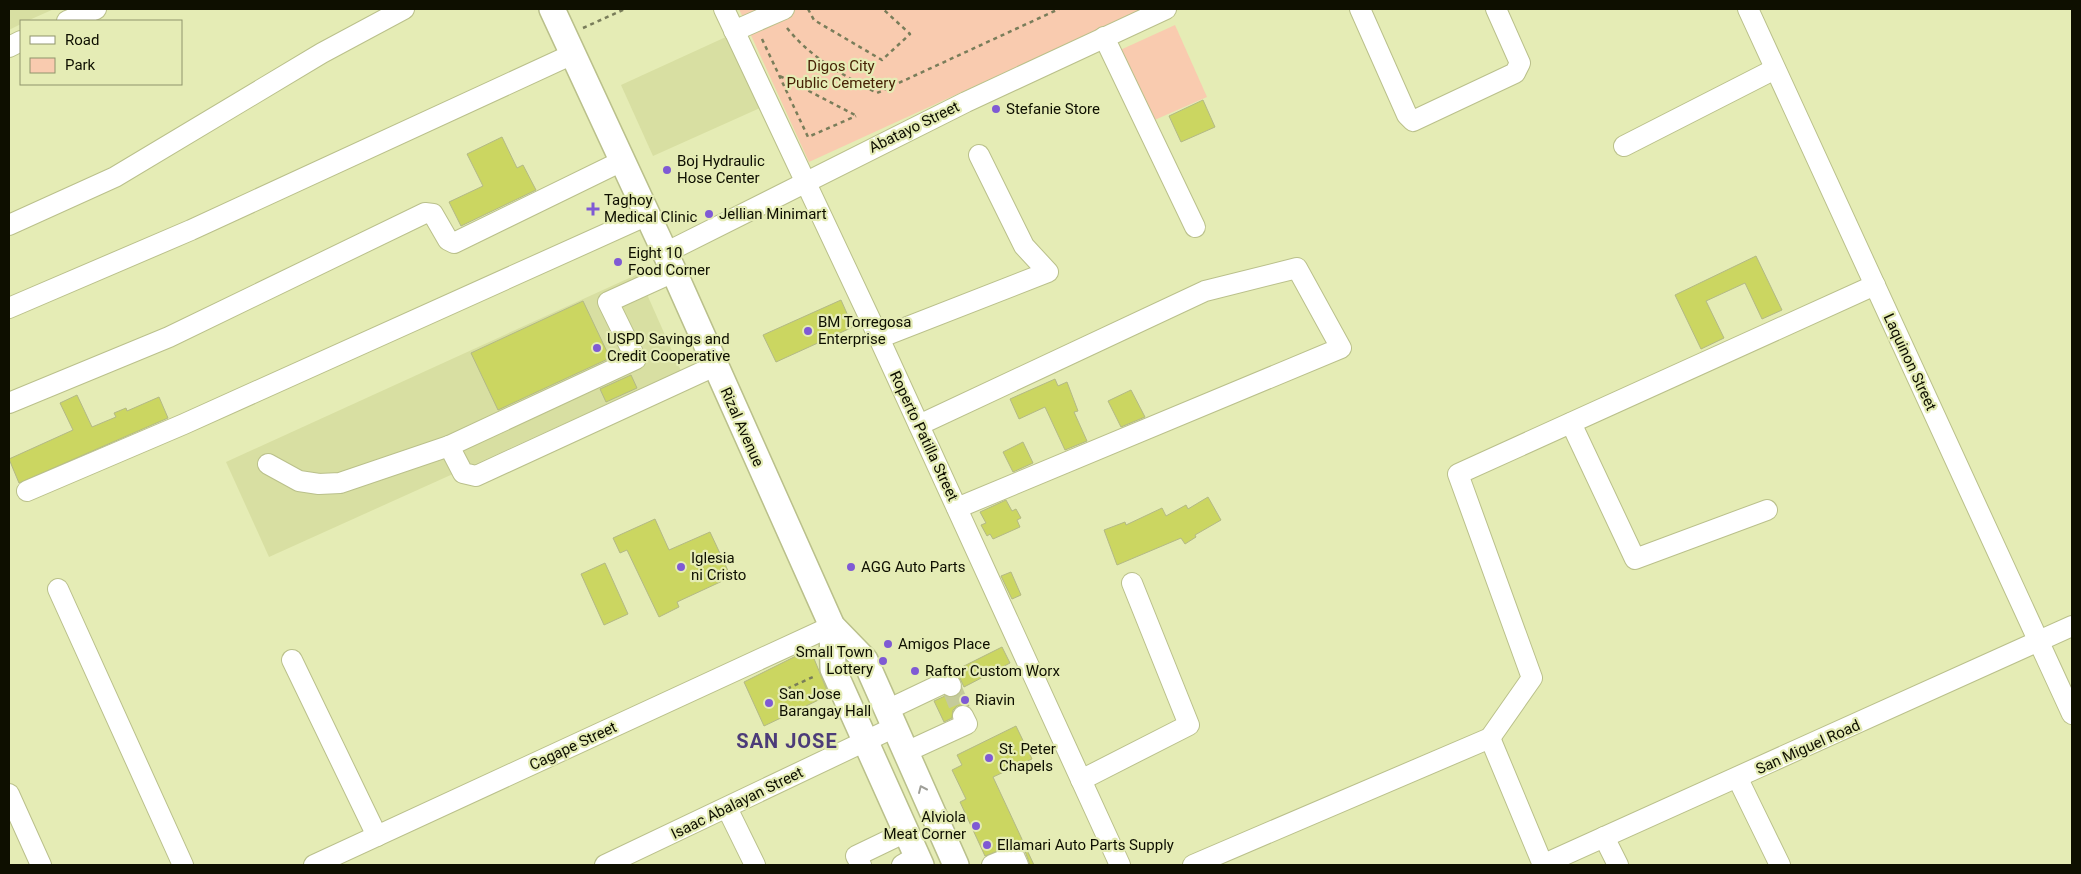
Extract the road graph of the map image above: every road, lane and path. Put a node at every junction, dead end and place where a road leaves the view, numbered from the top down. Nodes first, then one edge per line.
1 (96, 9) edge
2 (404, 9) edge
3 (552, 9) edge
4 (625, 9) edge
5 (724, 9) edge
6 (808, 9) edge
7 (883, 9) edge
8 (1059, 9) edge
9 (1166, 9) edge
10 (1360, 9) edge
11 (1496, 9) edge
12 (1748, 9) edge
13 (779, 11) edge
14 (69, 20) edge
15 (754, 22) junction
16 (734, 31) junction
17 (1104, 37) junction
18 (569, 45) junction
19 (1776, 69) junction
20 (779, 75) junction
21 (1624, 146) dead end
22 (979, 155) dead end
23 (622, 161) junction
24 (805, 182) junction
25 (648, 215) junction
26 (9, 226) edge
27 (1195, 227) dead end
28 (670, 262) junction
29 (1875, 285) junction
30 (9, 308) edge
31 (879, 338) junction
32 (715, 366) junction
33 (9, 403) edge
34 (1571, 423) junction
35 (919, 425) junction
36 (449, 446) junction
37 (268, 464) dead end
38 (27, 491) dead end
39 (957, 508) junction
40 (1766, 510) dead end
41 (1132, 583) dead end
42 (58, 589) dead end
43 (832, 626) junction
44 (2072, 626) edge
45 (2039, 642) junction
46 (292, 660) dead end
47 (821, 674) dead end
48 (951, 686) dead end
49 (780, 692) dead end
50 (2072, 714) edge
51 (964, 716) dead end
52 (891, 718) junction
53 (1490, 738) junction
54 (865, 741) junction
55 (906, 752) junction
56 (1738, 779) junction
57 (1081, 780) junction
58 (9, 794) edge
59 (727, 808) junction
60 (906, 832) junction
61 (377, 836) junction
62 (1604, 837) junction
63 (913, 862) edge
64 (41, 865) edge
65 (183, 865) edge
66 (314, 865) edge
67 (605, 865) edge
68 (755, 865) edge
69 (861, 865) edge
70 (956, 865) edge
71 (992, 865) edge
72 (1018, 865) edge
73 (1120, 865) edge
74 (1193, 865) edge
75 (1542, 865) edge
76 (1618, 865) edge
77 (1780, 865) edge

1 - 14 street
2 - 26 street
3 - 18 main road, Rizal Avenue
4 - 18 path
5 - 16 street, Roperto Patilla Street
6 - 7 path
8 - 13 path
9 - 17 street, Abatayo Street
10 - 11 street
12 - 19 street, Laquinon Street
13 - 15 street
15 - 16 street
15 - 20 path
16 - 24 street, Roperto Patilla Street
17 - 24 street, Abatayo Street
17 - 27 street
18 - 23 main road, Rizal Avenue
18 - 30 street
19 - 21 street
19 - 29 street, Laquinon Street
20 - 20 path
22 - 31 street
23 - 25 main road, Rizal Avenue
23 - 33 street
24 - 28 street, Abatayo Street
24 - 31 street, Roperto Patilla Street
25 - 28 main road, Rizal Avenue
25 - 38 street
28 - 32 main road, Rizal Avenue
28 - 36 street, Abatayo Street
29 - 34 street
29 - 45 street, Laquinon Street
31 - 35 street, Roperto Patilla Street
32 - 36 street
32 - 43 main road, Rizal Avenue
34 - 40 street
34 - 53 street
35 - 39 street, Roperto Patilla Street
35 - 39 street
36 - 37 street
39 - 57 street, Roperto Patilla Street
41 - 57 street
42 - 65 street
43 - 52 main road, Rizal Avenue
43 - 54 main road, Rizal Avenue
43 - 61 street, Cagape Street
44 - 45 street, San Miguel Road
45 - 50 street, Laquinon Street
45 - 56 street, San Miguel Road
46 - 61 street
47 - 49 path
48 - 52 street, Isaac Abalayan Street
51 - 55 street
52 - 54 street, Isaac Abalayan Street
52 - 55 main road, Rizal Avenue
53 - 74 street
53 - 75 street
54 - 59 street, Isaac Abalayan Street
54 - 60 main road, Rizal Avenue
70 -> 55 main road, Rizal Avenue
56 - 62 street, San Miguel Road
56 - 77 street
57 - 73 street, Roperto Patilla Street
58 - 64 street
59 - 67 street, Isaac Abalayan Street
59 - 68 street
60 - 63 main road, Rizal Avenue
60 - 69 street
61 - 66 street, Cagape Street
62 - 75 street, San Miguel Road
62 - 76 street
71 - 72 street

